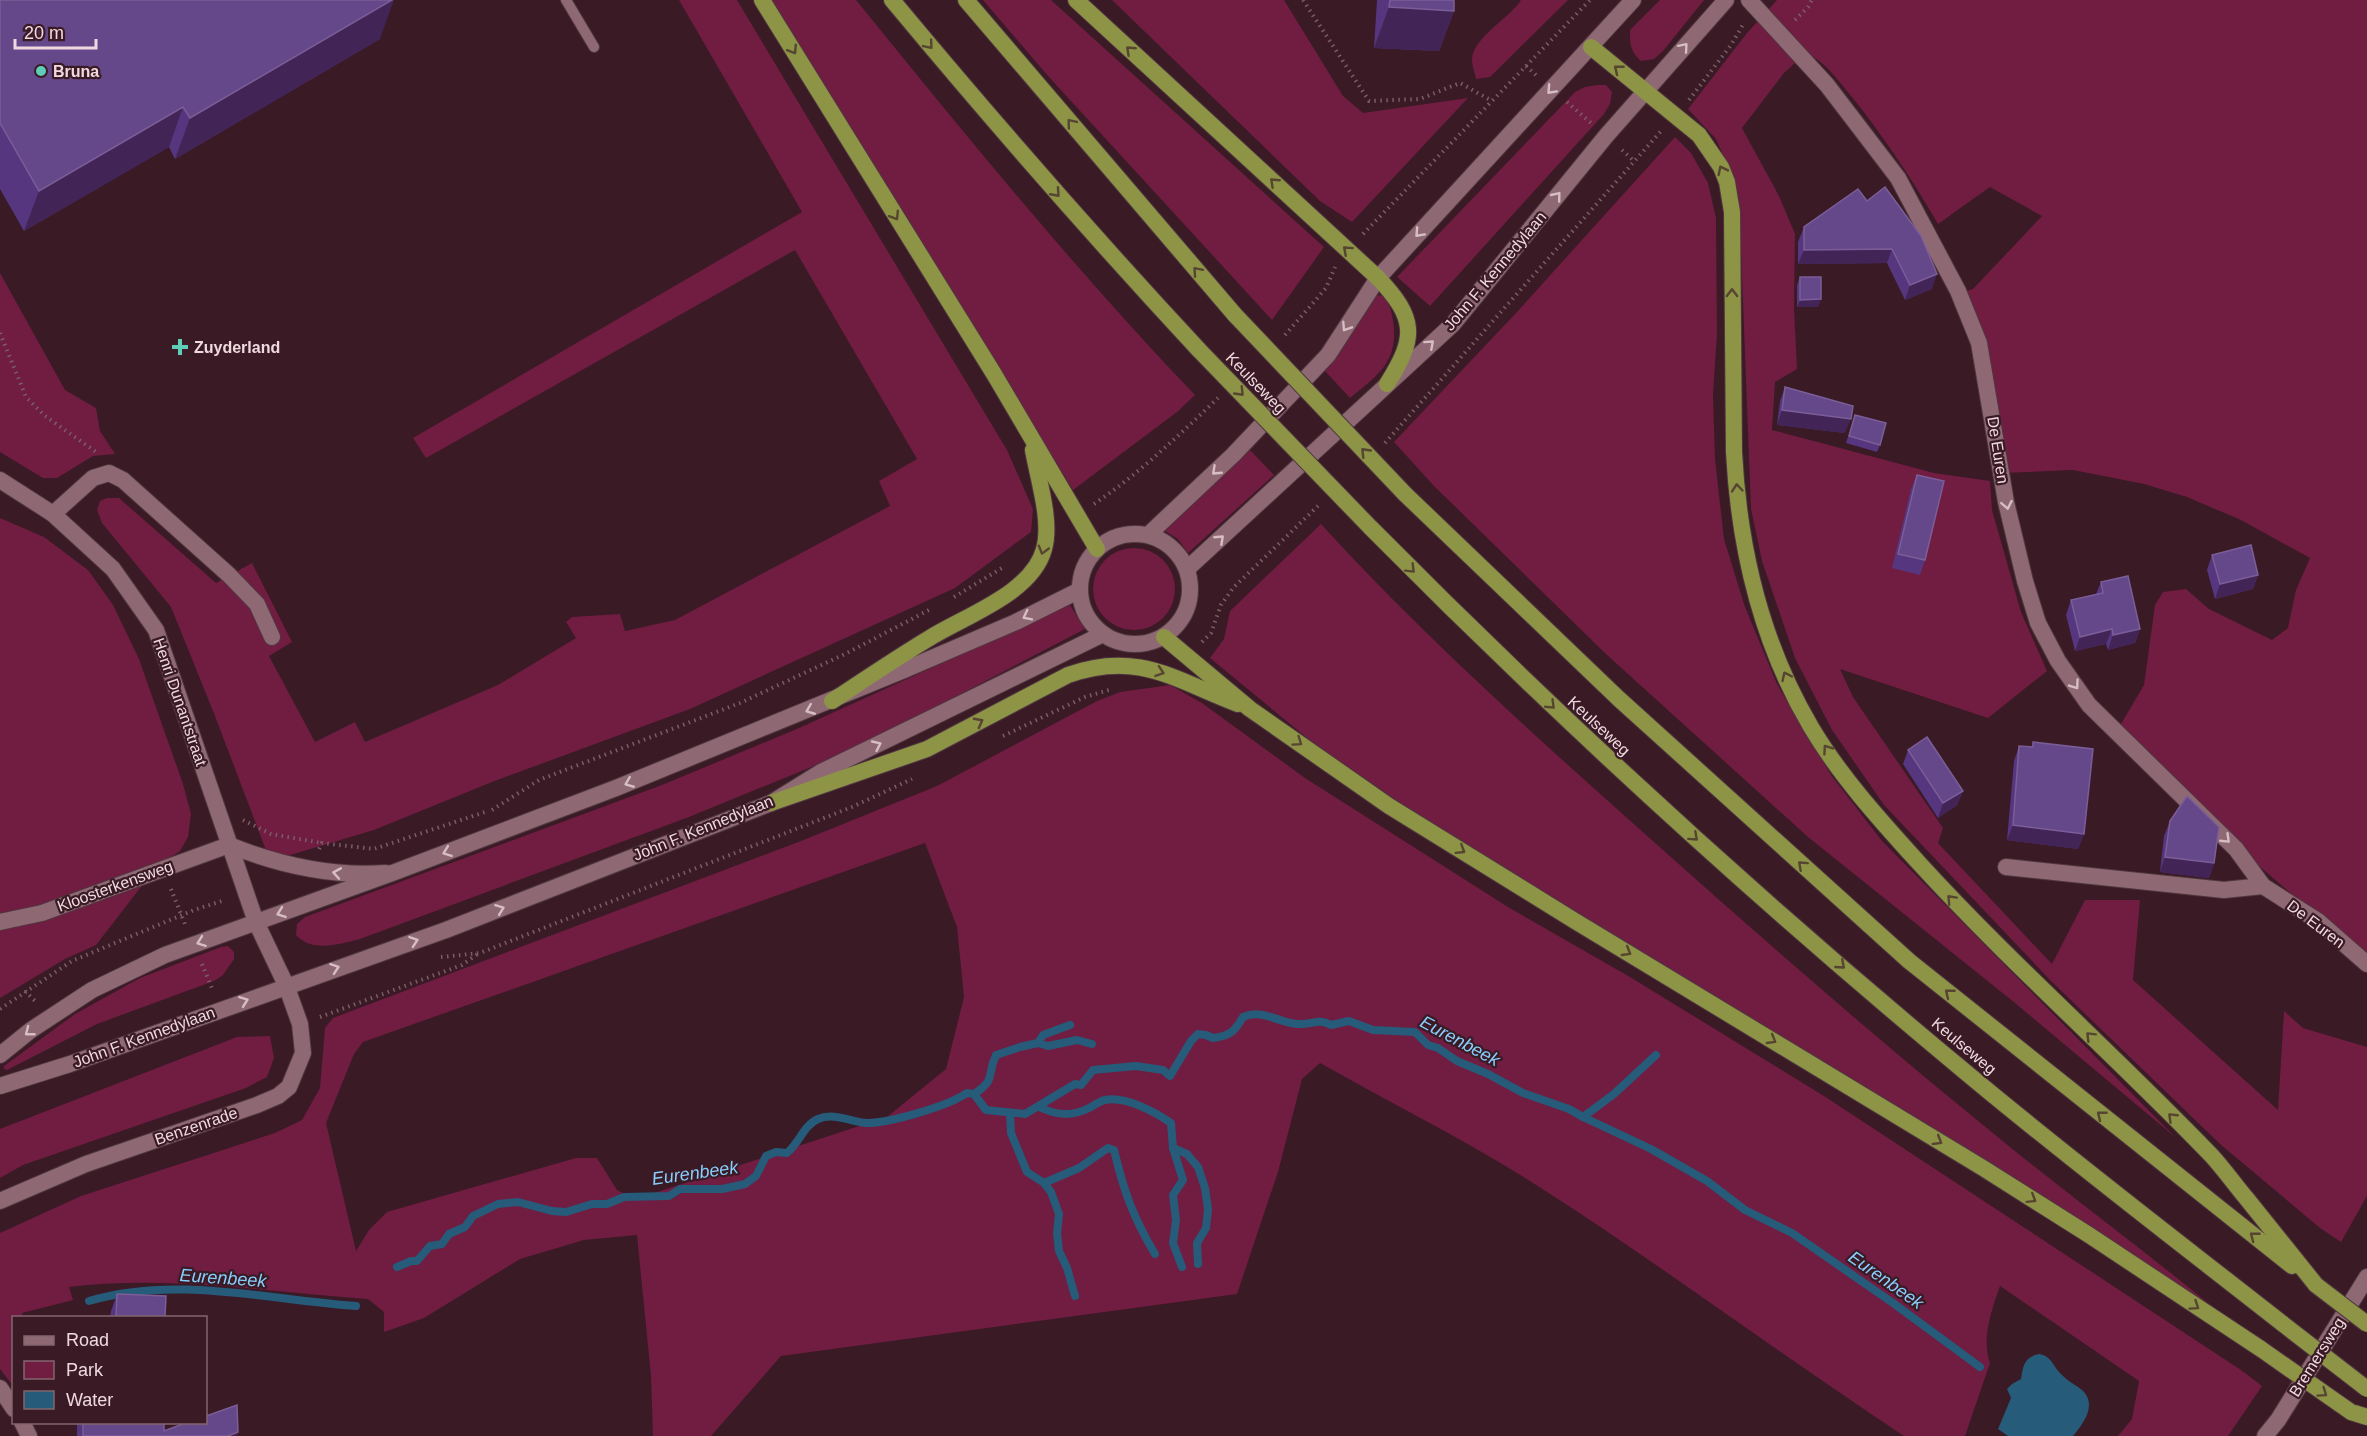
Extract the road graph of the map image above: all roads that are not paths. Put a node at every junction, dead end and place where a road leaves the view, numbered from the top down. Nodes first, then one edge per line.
1 (566, 0) edge
2 (762, 0) edge
3 (891, 0) edge
4 (966, 0) edge
5 (1076, 0) edge
6 (1633, 0) edge
7 (1726, 0) edge
8 (1751, 3) edge
9 (594, 47) dead end
10 (1591, 47) junction
11 (1646, 92) junction
12 (1378, 278) junction
13 (1387, 384) junction
14 (1031, 439) junction
15 (0, 480) edge
16 (53, 514) junction
17 (1148, 535) junction
18 (1097, 549) junction
19 (1187, 569) junction
20 (1080, 590) junction
21 (1103, 634) junction
22 (1164, 636) junction
23 (272, 637) dead end
24 (832, 701) junction
25 (1250, 709) junction
26 (771, 803) junction
27 (229, 845) junction
28 (2006, 867) dead end
29 (395, 872) junction
30 (2264, 886) junction
31 (0, 922) edge
32 (256, 922) junction
33 (2367, 964) edge
34 (286, 985) junction
35 (0, 1055) edge
36 (0, 1086) edge
37 (0, 1201) edge
38 (2367, 1277) edge
39 (2316, 1285) junction
40 (2367, 1324) edge
41 (0, 1388) edge
42 (2367, 1389) edge
43 (12, 1406) edge
44 (2359, 1415) edge
45 (2265, 1436) edge

1 - 9 lane
2 -> 14 highway
3 -> 42 highway, Keulseweg, bridge
39 -> 4 highway, Keulseweg, bridge
12 -> 5 highway
6 - 10 street
11 -> 7 street, John F. Kennedylaan
8 -> 30 street, De Euren
11 -> 10 highway
10 -> 12 street
13 -> 11 street, John F. Kennedylaan
39 -> 11 highway
12 - 13 highway
12 -> 17 street
19 -> 13 street, John F. Kennedylaan
14 - 18 highway
14 -> 24 highway
15 - 16 street, Henri Dunantstraat
16 - 23 street
16 - 27 street, Henri Dunantstraat
17 - 18 street
17 - 19 street
18 - 20 street
19 - 22 street
20 - 21 street
20 -> 24 street
21 - 22 street
26 -> 21 street, John F. Kennedylaan
22 - 25 highway
24 -> 29 street
26 -> 25 highway
25 -> 44 highway, bridge
34 -> 26 street, John F. Kennedylaan
29 -> 27 street
27 - 31 street, Kloosterkensweg
27 - 32 street, Henri Dunantstraat
28 - 30 street
29 -> 32 street
30 - 33 street, De Euren
32 - 34 street
32 -> 35 street
36 -> 34 street, John F. Kennedylaan
34 - 37 street, Benzenrade
38 - 45 street, Bremersweg
39 - 40 highway, Keulseweg, bridge
41 - 43 street

